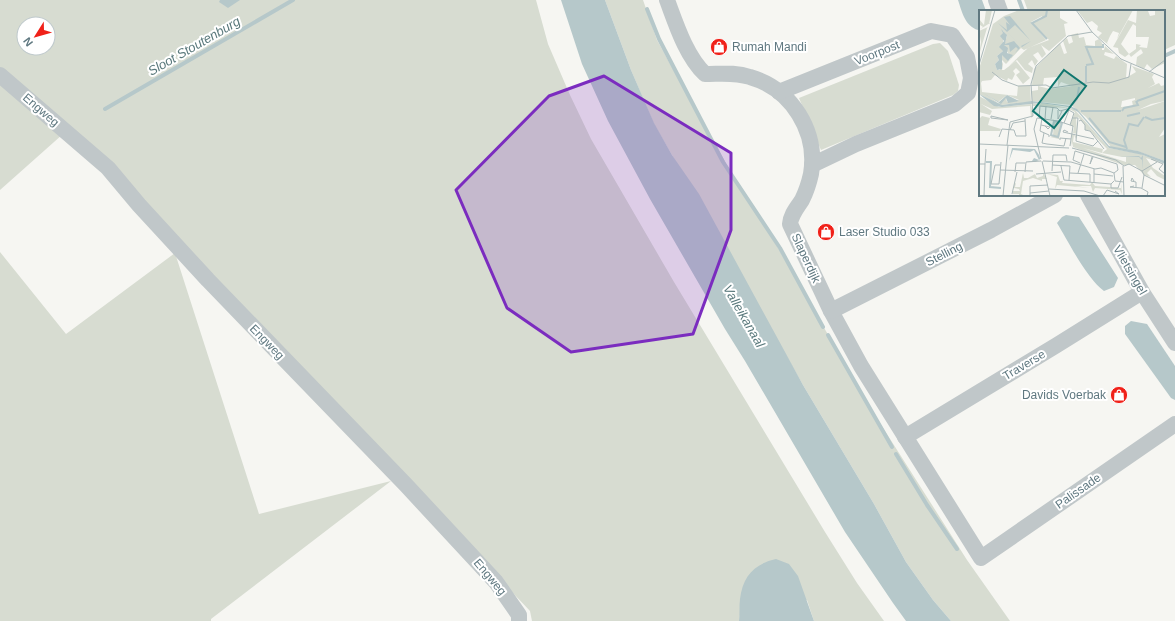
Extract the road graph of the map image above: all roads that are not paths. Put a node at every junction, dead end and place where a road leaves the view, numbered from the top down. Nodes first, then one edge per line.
1 (667, 0) edge
2 (996, 0) edge
3 (1000, 10) edge
4 (974, 54) edge
5 (0, 74) edge
6 (779, 92) junction
7 (812, 165) junction
8 (1053, 196) edge
9 (1089, 196) edge
10 (1142, 292) junction
11 (832, 311) junction
12 (1175, 343) edge
13 (1175, 424) edge
14 (905, 437) junction
15 (981, 558) joint
16 (519, 621) edge

1 - 6 street, Slaperdijk
2 - 3 street
4 - 6 street, Voorpost
4 - 7 street, Voorpost
5 - 16 street, Engweg
6 - 7 street, Slaperdijk
7 - 11 street, Slaperdijk
8 - 11 street, Stelling
9 - 10 street, Vlietsingel
10 - 12 street, Vlietsingel
10 - 14 street, Traverse
11 - 14 street, Slaperdijk
13 - 15 street, Palissade
14 - 15 street, Slaperdijk

